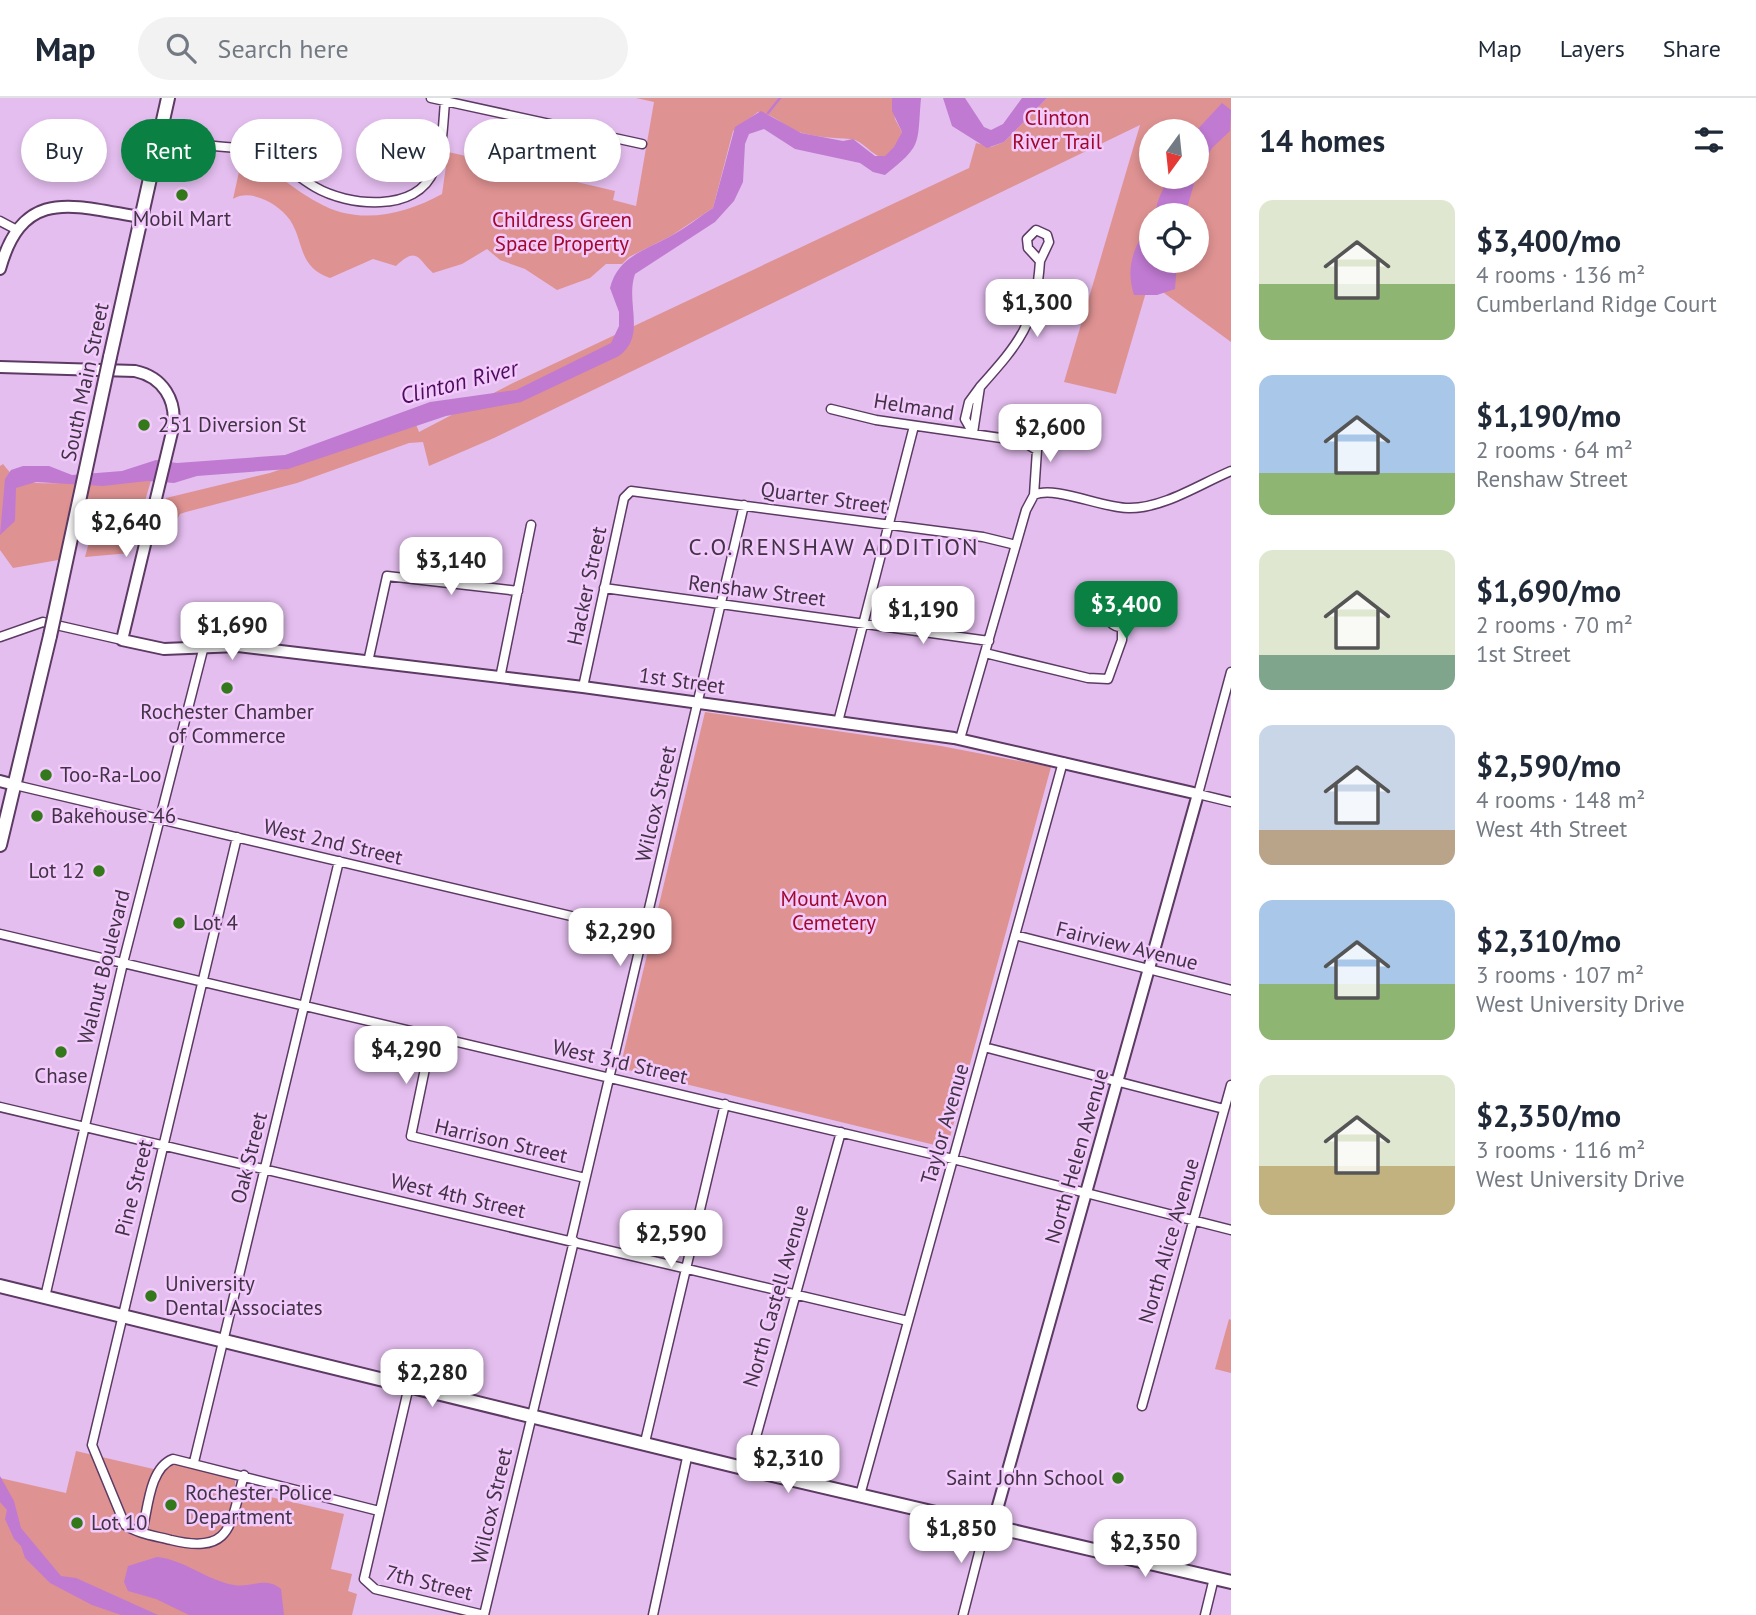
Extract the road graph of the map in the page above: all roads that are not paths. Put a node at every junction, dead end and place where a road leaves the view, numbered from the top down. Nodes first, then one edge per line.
1 (168, 98) edge
2 (431, 98) edge
3 (446, 102) junction
4 (164, 119) edge
5 (642, 144) dead end
6 (216, 146) edge
7 (149, 182) edge
8 (140, 217) junction
9 (0, 221) edge
10 (17, 230) junction
11 (1040, 261) dead end
12 (0, 269) edge
13 (0, 367) edge
14 (831, 409) dead end
15 (914, 426) junction
16 (973, 433) junction
17 (1231, 471) edge
18 (627, 493) joint
19 (1034, 495) junction
20 (744, 505) junction
21 (889, 524) junction
22 (531, 525) dead end
23 (1016, 545) junction
24 (604, 588) junction
25 (518, 591) junction
26 (720, 604) junction
27 (863, 623) junction
28 (1122, 627) dead end
29 (0, 637) edge
30 (122, 640) junction
31 (989, 641) junction
32 (204, 646) junction
33 (985, 653) junction
34 (368, 662) junction
35 (1231, 672) edge
36 (500, 678) junction
37 (583, 687) junction
38 (698, 702) junction
39 (838, 722) junction
40 (960, 739) junction
41 (1063, 762) junction
42 (0, 781) edge
43 (15, 785) junction
44 (1198, 794) junction
45 (1231, 803) edge
46 (159, 819) junction
47 (237, 837) junction
48 (0, 845) edge
49 (339, 861) junction
50 (643, 933) junction
51 (0, 934) edge
52 (1015, 935) junction
53 (123, 963) junction
54 (1149, 969) junction
55 (202, 982) junction
56 (1231, 990) edge
57 (304, 1005) junction
58 (432, 1035) junction
59 (984, 1047) junction
60 (608, 1077) junction
61 (1118, 1081) junction
62 (1231, 1085) edge
63 (725, 1104) junction
64 (0, 1107) edge
65 (1224, 1109) junction
66 (85, 1127) junction
67 (841, 1132) junction
68 (163, 1145) junction
69 (953, 1159) junction
70 (265, 1168) junction
71 (585, 1178) junction
72 (1086, 1192) junction
73 (1193, 1220) junction
74 (1231, 1230) edge
75 (573, 1240) junction
76 (686, 1268) junction
77 (0, 1286) edge
78 (796, 1294) junction
79 (45, 1297) junction
80 (121, 1317) junction
81 (908, 1321) junction
82 (223, 1342) junction
83 (409, 1386) junction
84 (1142, 1406) dead end
85 (532, 1415) junction
86 (645, 1442) junction
87 (688, 1453) junction
88 (194, 1462) junction
89 (747, 1469) junction
90 (244, 1475) junction
91 (860, 1495) junction
92 (379, 1511) junction
93 (989, 1526) junction
94 (142, 1532) junction
95 (1214, 1578) junction
96 (1231, 1582) edge
97 (484, 1615) edge
98 (653, 1615) edge
99 (963, 1615) edge
100 (1205, 1615) edge

1 - 4 main road, South Main Street
2 - 3 street
3 - 5 street
3 - 6 street
7 - 8 main road, South Main Street
8 - 10 street
8 - 43 main road, South Main Street, bridge
9 - 10 street
10 - 12 street
11 - 16 street
13 - 30 street
14 - 15 street, Helmand
15 - 16 street, Helmand
15 - 21 street
16 - 19 street, Helmand
17 - 19 street
18 - 20 street, Quarter Street
18 - 24 street, Hacker Street
19 - 23 street
20 - 21 street, Quarter Street
20 - 26 street, Wilcox Street
21 - 23 street, Quarter Street
21 - 27 street
22 - 25 street
23 - 31 street
24 - 26 street, Renshaw Street
24 - 37 street, Hacker Street
25 - 34 street
25 - 36 street
26 - 27 street, Renshaw Street
26 - 38 street, Wilcox Street
27 - 31 street, Renshaw Street
27 - 39 street
28 - 33 street
29 - 30 street
30 - 32 street, 1st Street
31 - 33 street
32 - 34 street, 1st Street
32 - 46 street, Walnut Boulevard
33 - 40 street
34 - 36 street, 1st Street
35 - 44 street
36 - 37 street, 1st Street
37 - 38 street, 1st Street
38 - 39 street, 1st Street
38 - 50 street, Wilcox Street
39 - 40 street, 1st Street
40 - 41 street, 1st Street
41 - 44 street, 1st Street
41 - 52 street, Taylor Avenue
42 - 43 street
43 - 46 street, West 2nd Street
43 - 48 main road, South Main Street
44 - 45 street, 1st Street
44 - 54 street, North Helen Avenue
46 - 47 street, West 2nd Street
46 - 53 street, Walnut Boulevard
47 - 49 street, West 2nd Street
47 - 55 street, Pine Street
49 - 50 street, West 2nd Street
49 - 57 street, Oak Street
50 - 60 street, Wilcox Street
51 - 53 street, West 3rd Street
52 - 54 street, Fairview Avenue
52 - 59 street, Taylor Avenue
53 - 55 street, West 3rd Street
53 - 66 street, Walnut Boulevard
54 - 56 street, Fairview Avenue
54 - 61 street, North Helen Avenue
55 - 57 street, West 3rd Street
55 - 68 street, Pine Street
57 - 58 street, West 3rd Street
57 - 70 street, Oak Street
58 - 60 street, West 3rd Street
58 - 71 street, Harrison Street
59 - 61 street
59 - 69 street, Taylor Avenue
60 - 63 street, West 3rd Street
60 - 71 street, Wilcox Street
61 - 65 street
61 - 72 street, North Helen Avenue
62 - 65 street, North Alice Avenue
63 - 67 street, West 3rd Street
63 - 76 street
64 - 66 street, West 4th Street
65 - 73 street, North Alice Avenue
66 - 68 street, West 4th Street
66 - 79 street, Walnut Boulevard
67 - 69 street, West 3rd Street
67 - 78 street, North Castell Avenue
68 - 70 street, West 4th Street
68 - 80 street, Pine Street
69 - 72 street, West 3rd Street
69 - 81 street, Taylor Avenue
70 - 75 street, West 4th Street
70 - 82 street, Oak Street
71 - 75 street, Wilcox Street
72 - 73 street, West 3rd Street
72 - 93 street, North Helen Avenue
73 - 74 street, West 3rd Street
73 - 84 street, North Alice Avenue
75 - 76 street, West 4th Street
75 - 85 street, Wilcox Street
76 - 78 street, West 4th Street
76 - 86 street
77 - 79 main road
78 - 81 street, West 4th Street
78 - 89 street, North Castell Avenue
79 - 80 main road
80 - 82 main road
80 - 94 street, Pine Street
81 - 91 street, Taylor Avenue
82 - 83 main road
82 - 88 street, Oak Street
83 - 85 main road
83 - 92 street
85 - 86 main road
85 - 97 street, Wilcox Street
86 - 87 main road
87 - 89 main road
87 - 98 street
88 - 90 street
88 - 94 street
89 - 91 main road
90 - 92 street
90 - 94 street
91 - 93 main road
92 - 97 street, 7th Street
93 - 95 main road
93 - 99 street
95 - 96 main road
95 - 100 street

